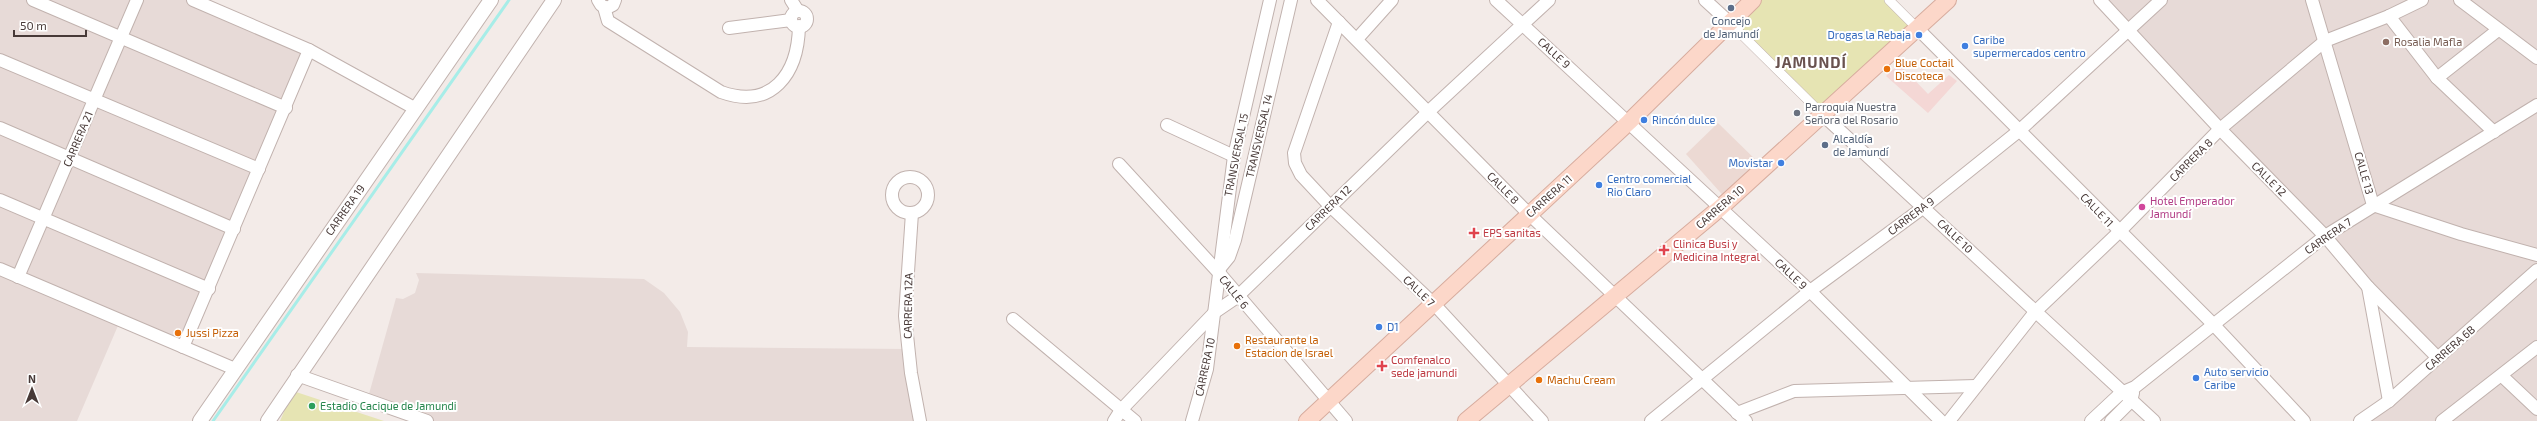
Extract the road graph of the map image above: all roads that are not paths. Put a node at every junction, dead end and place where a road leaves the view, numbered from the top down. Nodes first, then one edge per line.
1 (33, 0) edge
2 (137, 0) edge
3 (193, 0) edge
4 (491, 0) edge
5 (554, 0) edge
6 (616, 0) edge
7 (791, 0) edge
8 (1270, 0) edge
9 (1291, 0) edge
10 (1317, 0) edge
11 (1392, 0) edge
12 (1496, 0) edge
13 (1549, 0) edge
14 (1705, 0) edge
15 (1753, 0) edge
16 (1889, 0) edge
17 (1948, 0) edge
18 (2100, 0) edge
19 (2161, 0) edge
20 (2312, 0) edge
21 (2422, 0) edge
22 (2460, 0) edge
23 (601, 4) edge
24 (2389, 16) junction
25 (796, 19) junction
26 (1339, 22) junction
27 (1729, 22) junction
28 (1523, 26) junction
29 (729, 28) dead end
30 (1917, 28) junction
31 (2129, 30) junction
32 (2498, 30) junction
33 (121, 38) junction
34 (1357, 39) junction
35 (2325, 41) junction
36 (309, 50) junction
37 (2537, 58) edge
38 (0, 60) edge
39 (2437, 78) junction
40 (94, 100) junction
41 (2537, 106) edge
42 (286, 108) junction
43 (416, 109) junction
44 (1427, 113) junction
45 (1823, 115) junction
46 (1629, 122) junction
47 (1167, 125) dead end
48 (0, 128) edge
49 (2020, 130) junction
50 (2220, 130) junction
51 (2494, 132) junction
52 (1234, 156) junction
53 (70, 159) junction
54 (1120, 164) dead end
55 (259, 169) junction
56 (0, 200) edge
57 (2373, 205) junction
58 (1330, 206) junction
59 (1924, 207) junction
60 (1720, 208) junction
61 (912, 213) dead end
62 (1529, 214) junction
63 (44, 217) junction
64 (234, 229) junction
65 (2119, 232) junction
66 (2325, 236) junction
67 (2537, 255) edge
68 (0, 269) edge
69 (2537, 270) edge
70 (1220, 271) junction
71 (18, 277) junction
72 (2368, 287) junction
73 (208, 289) junction
74 (1810, 291) junction
75 (1237, 297) junction
76 (1614, 297) junction
77 (1434, 304) junction
78 (1215, 312) junction
79 (2035, 312) junction
80 (1013, 319) dead end
81 (2213, 324) junction
82 (183, 347) junction
83 (2537, 347) edge
84 (2438, 358) junction
85 (235, 369) junction
86 (298, 375) junction
87 (2502, 376) junction
88 (1702, 379) junction
89 (1510, 384) junction
90 (1908, 386) junction
91 (1976, 386) junction
92 (2135, 388) junction
93 (2121, 393) junction
94 (2131, 400) junction
95 (2389, 401) junction
96 (1328, 402) junction
97 (2537, 409) edge
98 (1121, 410) junction
99 (1742, 417) edge
100 (200, 421) edge
101 (268, 421) edge
102 (427, 421) edge
103 (920, 421) edge
104 (1114, 421) edge
105 (1135, 421) edge
106 (1192, 421) edge
107 (1307, 421) edge
108 (1346, 421) edge
109 (1466, 421) edge
110 (1542, 421) edge
111 (1651, 421) edge
112 (1941, 421) edge
113 (1949, 421) edge
114 (2091, 421) edge
115 (2110, 421) edge
116 (2154, 421) edge
117 (2304, 421) edge
118 (2360, 421) edge
119 (2442, 421) edge

1 - 33 street
2 - 33 street, CARRERA 21
3 - 36 street
4 - 43 street, CARRERA 19
5 - 86 street
6 - 23 street
7 - 25 street
8 - 52 street, TRANSVERSAL 15
9 - 70 street, TRANSVERSAL 14
10 - 26 street, CALLE 8
11 - 34 street
12 - 28 street, CALLE 9
13 - 28 street, CARRERA 12
14 - 27 street, CALLE 10
15 - 27 main road, CARRERA 11
16 - 30 street, CALLE 11
17 - 30 main road, CARRERA 10
18 - 31 street, CALLE 12
19 - 31 street, CARRERA 9
20 - 35 street, CALLE 13
21 - 24 street, CARRERA 8
22 - 32 street
23 - 25 street
24 - 35 street, CARRERA 8
24 - 39 street
25 - 29 street
26 - 34 street, CALLE 8
26 - 58 street, CALLE 7
27 - 45 street, CALLE 10
27 - 46 main road, CARRERA 11
28 - 44 street, CARRERA 12
28 - 46 street, CALLE 9
30 - 45 main road, CARRERA 10
30 - 49 street, CALLE 11
31 - 49 street, CARRERA 9
31 - 50 street, CALLE 12
32 - 37 street
32 - 39 street
33 - 40 street, CARRERA 21
33 - 42 street
34 - 44 street, CALLE 8
35 - 50 street, CARRERA 8
35 - 57 street, CALLE 13
36 - 42 street
36 - 43 street
38 - 40 street
39 - 51 street
40 - 53 street, CARRERA 21
40 - 55 street
41 - 51 street, CARRERA 7
42 - 55 street
43 - 85 street, CARRERA 19
44 - 58 street, CARRERA 12
44 - 62 street, CALLE 8
45 - 59 street, CALLE 10
45 - 60 main road, CARRERA 10
46 - 60 street, CALLE 9
46 - 62 main road, CARRERA 11
47 - 52 street
48 - 53 street
49 - 59 street, CARRERA 9
49 - 65 street, CALLE 11
50 - 65 street, CARRERA 8
50 - 66 street, CALLE 12
51 - 57 street, CARRERA 7
52 - 70 street, TRANSVERSAL 15
53 - 63 street, CARRERA 21
53 - 64 street
54 - 70 street, CALLE 6
55 - 64 street
56 - 63 street
57 - 66 street, CARRERA 7
57 - 67 street, CALLE 13
58 - 75 street, CARRERA 12
58 - 77 street, CALLE 7
59 - 74 street, CARRERA 9
59 - 79 street, CALLE 10
60 - 74 street, CALLE 9
60 - 76 main road, CARRERA 10
61 - 103 street, CARRERA 12A
62 - 76 street, CALLE 8
62 - 77 main road, CARRERA 11
63 - 71 street, CARRERA 21
63 - 73 street
64 - 73 street
65 - 79 street, CARRERA 8
65 - 81 street, CALLE 11
66 - 72 street, CALLE 12
66 - 81 street, CARRERA 7
68 - 71 street
69 - 84 street, CARRERA 6B
70 - 75 street, CALLE 6
70 - 78 street, TRANSVERSAL 15
71 - 82 street
72 - 84 street, CALLE 12
72 - 95 street
73 - 82 street
74 - 88 street, CARRERA 9
74 - 90 street, CALLE 9
75 - 78 street, CARRERA 12
75 - 96 street, CALLE 6
76 - 88 street, CALLE 8
76 - 89 main road, CARRERA 10
77 - 89 street, CALLE 7
77 - 96 main road, CARRERA 11
78 - 98 street, CARRERA 12
78 - 106 street, CARRERA 10
79 - 91 street, CARRERA 8
79 - 93 street, CALLE 10
80 - 98 street
81 - 92 street, CARRERA 7
81 - 117 street, CALLE 11
82 - 85 street
83 - 87 street
84 - 95 street, CARRERA 6B
85 - 100 street, CARRERA 19
86 - 101 street
86 - 102 street
87 - 97 street
87 - 119 street
88 - 99 street, CALLE 8
88 - 111 street, CARRERA 9
89 - 109 main road, CARRERA 10
89 - 110 street, CALLE 7
90 - 91 street
90 - 99 street
90 - 112 street, CALLE 9
91 - 113 street, CARRERA 8
92 - 93 street, CARRERA 7
92 - 94 street
93 - 94 street, CALLE 10
93 - 114 street, CARRERA 7
94 - 115 street
94 - 116 street, CALLE 10
95 - 118 street, CARRERA 6B
96 - 107 main road, CARRERA 11
96 - 108 street, CALLE 6
98 - 104 street, CARRERA 12
98 - 105 street

